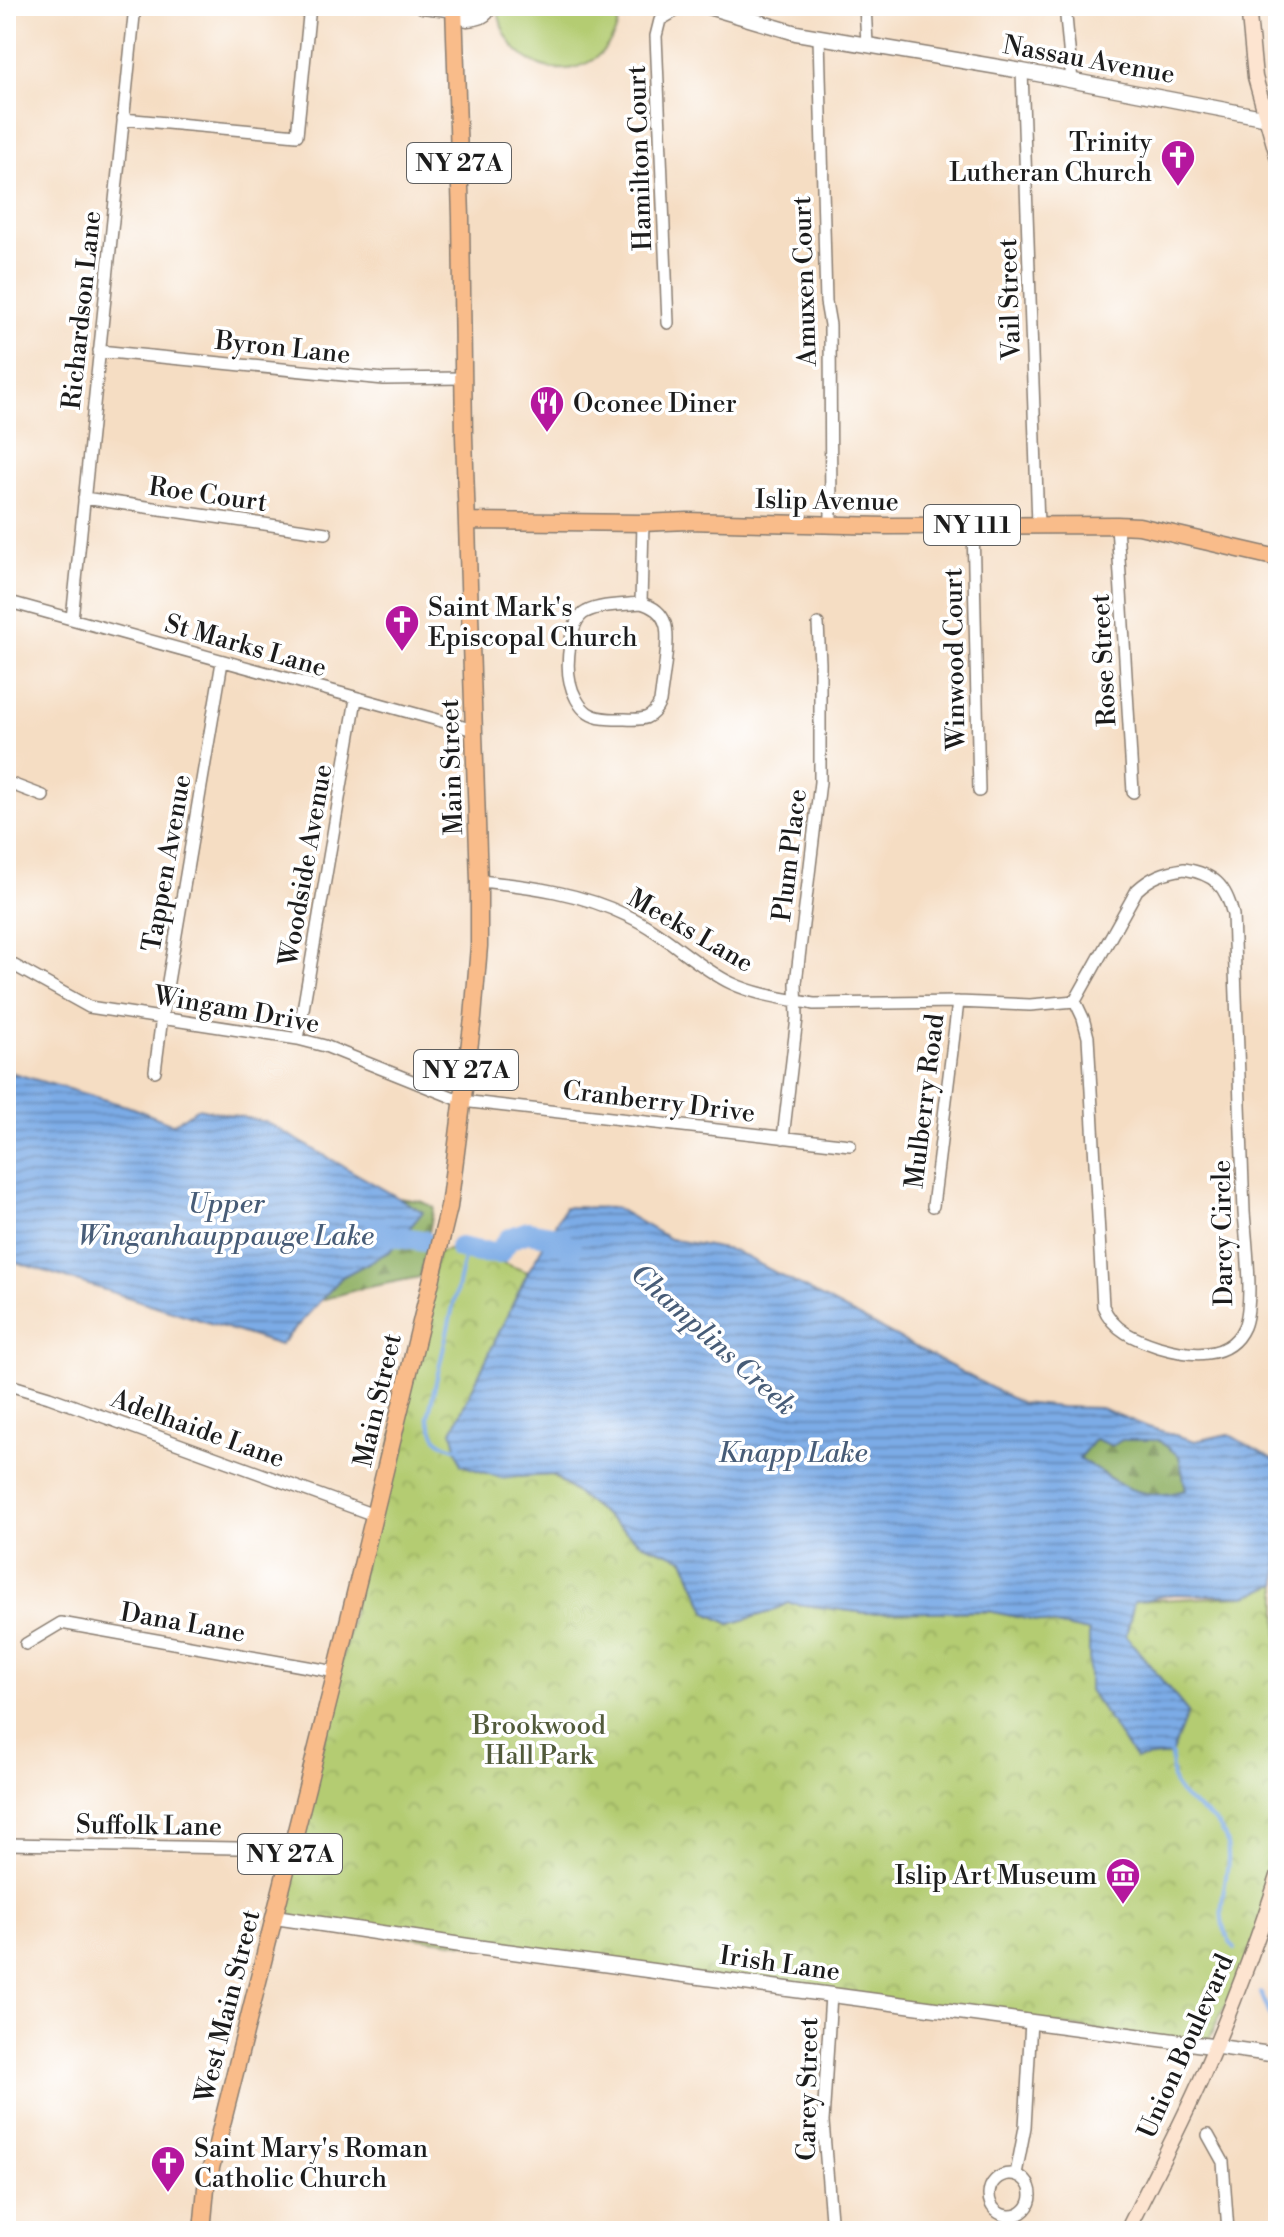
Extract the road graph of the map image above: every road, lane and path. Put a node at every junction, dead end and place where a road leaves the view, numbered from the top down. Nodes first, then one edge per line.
1 (135, 6) edge
2 (310, 6) edge
3 (422, 6) edge
4 (489, 6) edge
5 (684, 6) edge
6 (705, 6) edge
7 (865, 6) edge
8 (1065, 6) edge
9 (1248, 6) edge
10 (457, 8) edge
11 (819, 37) junction
12 (867, 44) junction
13 (1022, 71) junction
14 (1072, 81) junction
15 (1273, 118) edge
16 (123, 119) junction
17 (1278, 159) edge
18 (668, 323) dead end
19 (99, 351) junction
20 (463, 378) junction
21 (84, 498) junction
22 (468, 521) junction
23 (643, 523) junction
24 (831, 525) junction
25 (1038, 525) junction
26 (1117, 525) junction
27 (973, 526) junction
28 (326, 533) dead end
29 (1278, 558) edge
30 (6, 601) edge
31 (641, 603) junction
32 (72, 619) junction
33 (818, 624) dead end
34 (222, 662) junction
35 (356, 699) junction
36 (474, 730) junction
37 (6, 782) edge
38 (979, 791) dead end
39 (1133, 792) dead end
40 (43, 796) dead end
41 (479, 881) junction
42 (6, 961) edge
43 (796, 1001) junction
44 (1075, 1001) junction
45 (958, 1002) junction
46 (162, 1017) junction
47 (298, 1039) junction
48 (155, 1071) dead end
49 (462, 1101) junction
50 (783, 1138) junction
51 (850, 1145) dead end
52 (933, 1206) dead end
53 (6, 1384) edge
54 (374, 1515) junction
55 (26, 1644) dead end
56 (336, 1672) junction
57 (6, 1844) edge
58 (292, 1849) junction
59 (1278, 1876) edge
60 (275, 1917) junction
61 (831, 1995) junction
62 (1031, 2021) junction
63 (1215, 2046) junction
64 (1278, 2055) edge
65 (1208, 2135) dead end
66 (1016, 2174) dead end
67 (202, 2231) edge
68 (832, 2231) edge
69 (1127, 2231) edge
70 (1228, 2231) edge

1 - 16 street, Richardson Lane
2 - 16 street
3 - 10 street
4 - 10 street
5 - 18 street, Hamilton Court
6 - 11 street, Nassau Avenue
7 - 12 street
8 - 14 street
9 - 15 main road
10 - 20 main road, Main Street / NY 27A
11 - 12 street, Nassau Avenue
11 - 24 street, Amuxen Court
12 - 13 street, Nassau Avenue
13 - 14 street, Nassau Avenue
13 - 25 street, Vail Street
14 - 15 street, Nassau Avenue
15 - 17 main road
16 - 19 street, Richardson Lane
19 - 20 street, Byron Lane
19 - 21 street, Richardson Lane
20 - 22 main road, Main Street / NY 27A
21 - 28 street, Roe Court
21 - 32 street, Richardson Lane
22 - 23 main road, Islip Avenue / NY 111
22 - 36 main road, Main Street / NY 27A
23 - 24 main road, Islip Avenue / NY 111
23 - 31 street
24 - 27 main road, Islip Avenue / NY 111
25 - 26 main road, Islip Avenue / NY 111
25 - 27 main road, Islip Avenue / NY 111
26 - 29 main road, Islip Avenue / NY 111
26 - 39 street, Rose Street
27 - 38 street, Winwood Court
30 - 32 street, St Marks Lane
31 - 31 street
32 - 34 street, St Marks Lane
33 - 43 street, Plum Place
34 - 35 street, St Marks Lane
34 - 46 street, Tappen Avenue
35 - 36 street, St Marks Lane
35 - 47 street, Woodside Avenue
36 - 41 main road, Main Street / NY 27A
37 - 40 street
41 - 43 street, Meeks Lane
41 - 49 main road, Main Street / NY 27A
42 - 46 street, Wingam Drive
43 - 45 street, Meeks Lane
43 - 50 street, Plum Place
44 - 44 street, Darcy Circle
44 - 45 street, Meeks Lane
45 - 52 street, Mulberry Road
46 - 47 street, Wingam Drive
46 - 48 street, Tappen Avenue
47 - 49 street, Wingam Drive
49 - 50 street, Cranberry Drive
49 - 54 main road, Main Street / NY 27A
50 - 51 street, Cranberry Drive
53 - 54 street, Adelhaide Lane
54 - 56 main road, West Main Street / NY 27A
55 - 56 street, Dana Lane
56 - 58 main road, West Main Street / NY 27A
57 - 58 street, Suffolk Lane
58 - 60 main road, West Main Street / NY 27A
59 - 63 main road, Union Boulevard
60 - 61 street, Irish Lane
60 - 67 main road, West Main Street / NY 27A
61 - 62 street, Irish Lane
61 - 68 street, Carey Street
62 - 63 street, Irish Lane
62 - 66 street
63 - 64 street, Irish Lane
63 - 69 main road, Union Boulevard
65 - 70 street

